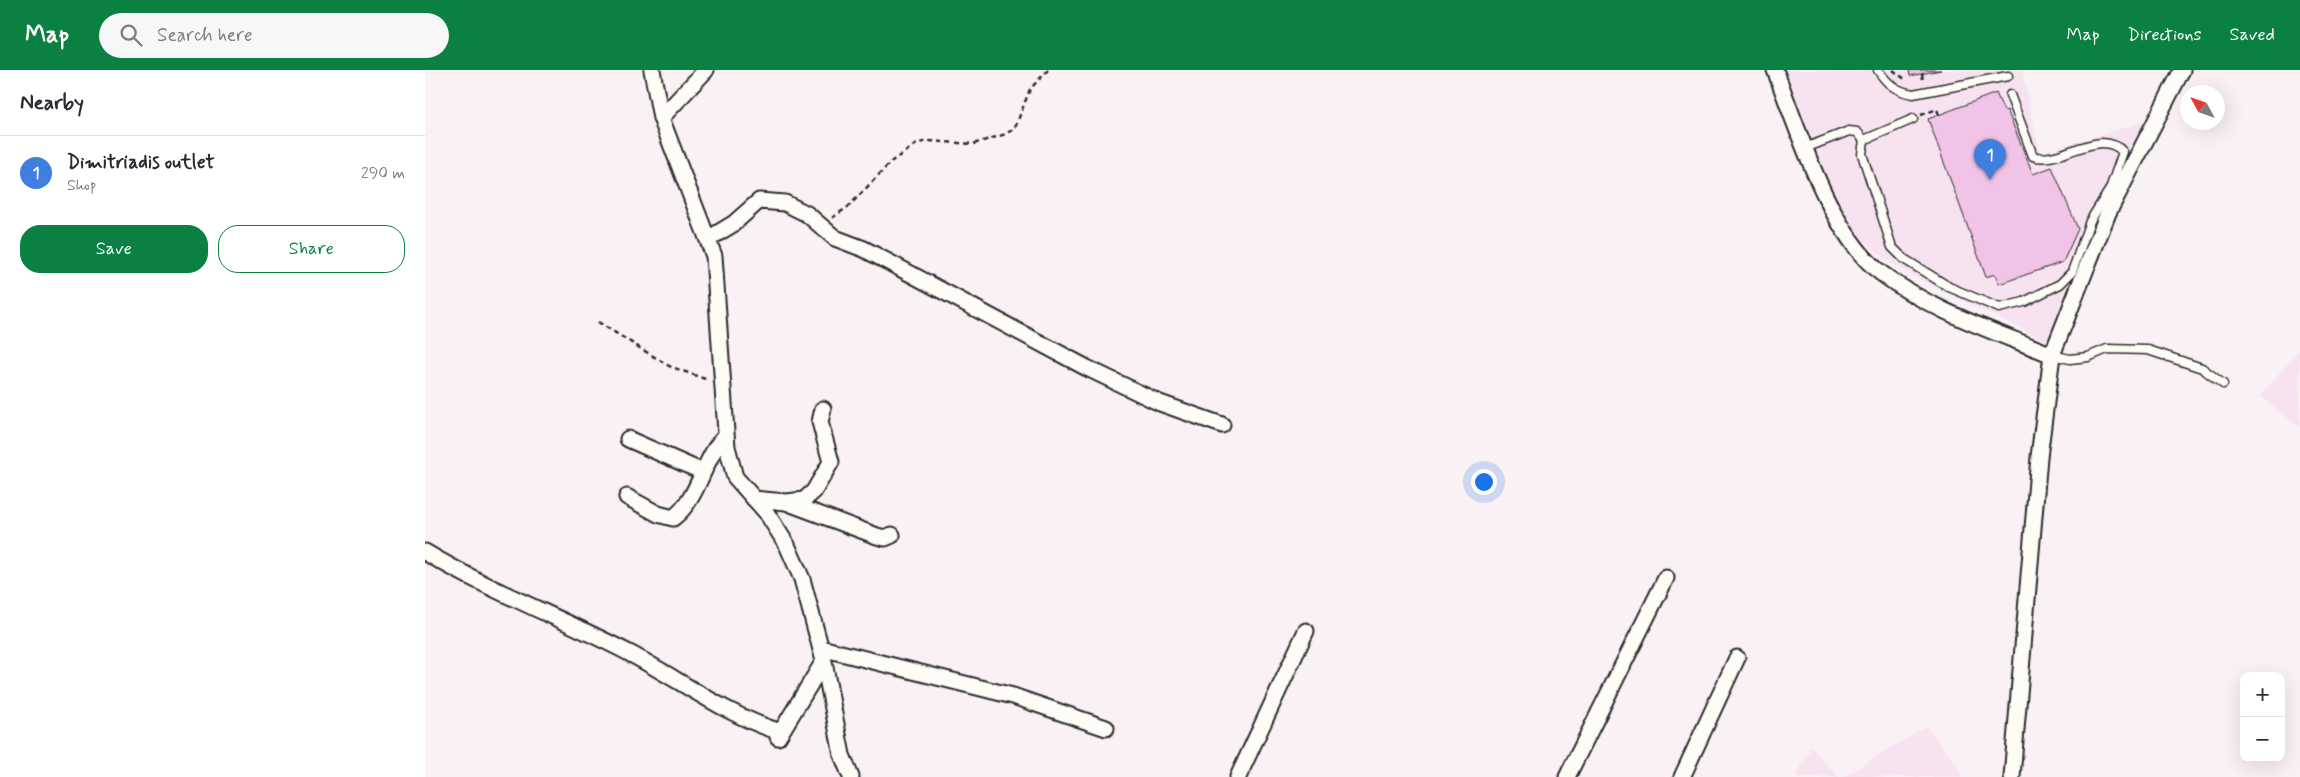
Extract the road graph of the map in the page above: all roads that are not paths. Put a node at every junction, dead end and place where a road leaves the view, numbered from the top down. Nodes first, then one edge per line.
1 (652, 70) edge
2 (706, 70) edge
3 (1775, 70) edge
4 (1878, 70) edge
5 (2182, 70) edge
6 (2008, 76) dead end
7 (2010, 95) dead end
8 (661, 118) junction
9 (1913, 119) road end
10 (1864, 140) junction
11 (1805, 148) junction
12 (708, 239) junction
13 (2051, 355) junction
14 (2223, 384) dead end
15 (823, 410) dead end
16 (1222, 425) dead end
17 (726, 435) junction
18 (628, 439) dead end
19 (703, 472) junction
20 (627, 497) dead end
21 (754, 499) junction
22 (786, 502) junction
23 (891, 535) dead end
24 (425, 552) edge
25 (1666, 578) dead end
26 (1306, 632) dead end
27 (822, 655) junction
28 (1737, 658) dead end
29 (1106, 728) dead end
30 (851, 777) edge
31 (1238, 777) edge
32 (1567, 777) edge
33 (1681, 777) edge
34 (2012, 777) edge

1 - 8 street
2 - 8 street
3 - 11 street
4 - 6 lane
5 - 13 street
7 - 10 lane
8 - 12 street
9 - 10 lane
10 - 11 lane
11 - 13 street
12 - 16 street
12 - 17 street
13 - 14 lane
13 - 34 street
15 - 22 street
17 - 19 street
17 - 21 street
18 - 19 street
19 - 20 street
21 - 22 street
21 - 27 street
22 - 23 street
24 - 27 street
25 - 32 street
26 - 31 street
27 - 29 street
27 - 30 street
28 - 33 street

